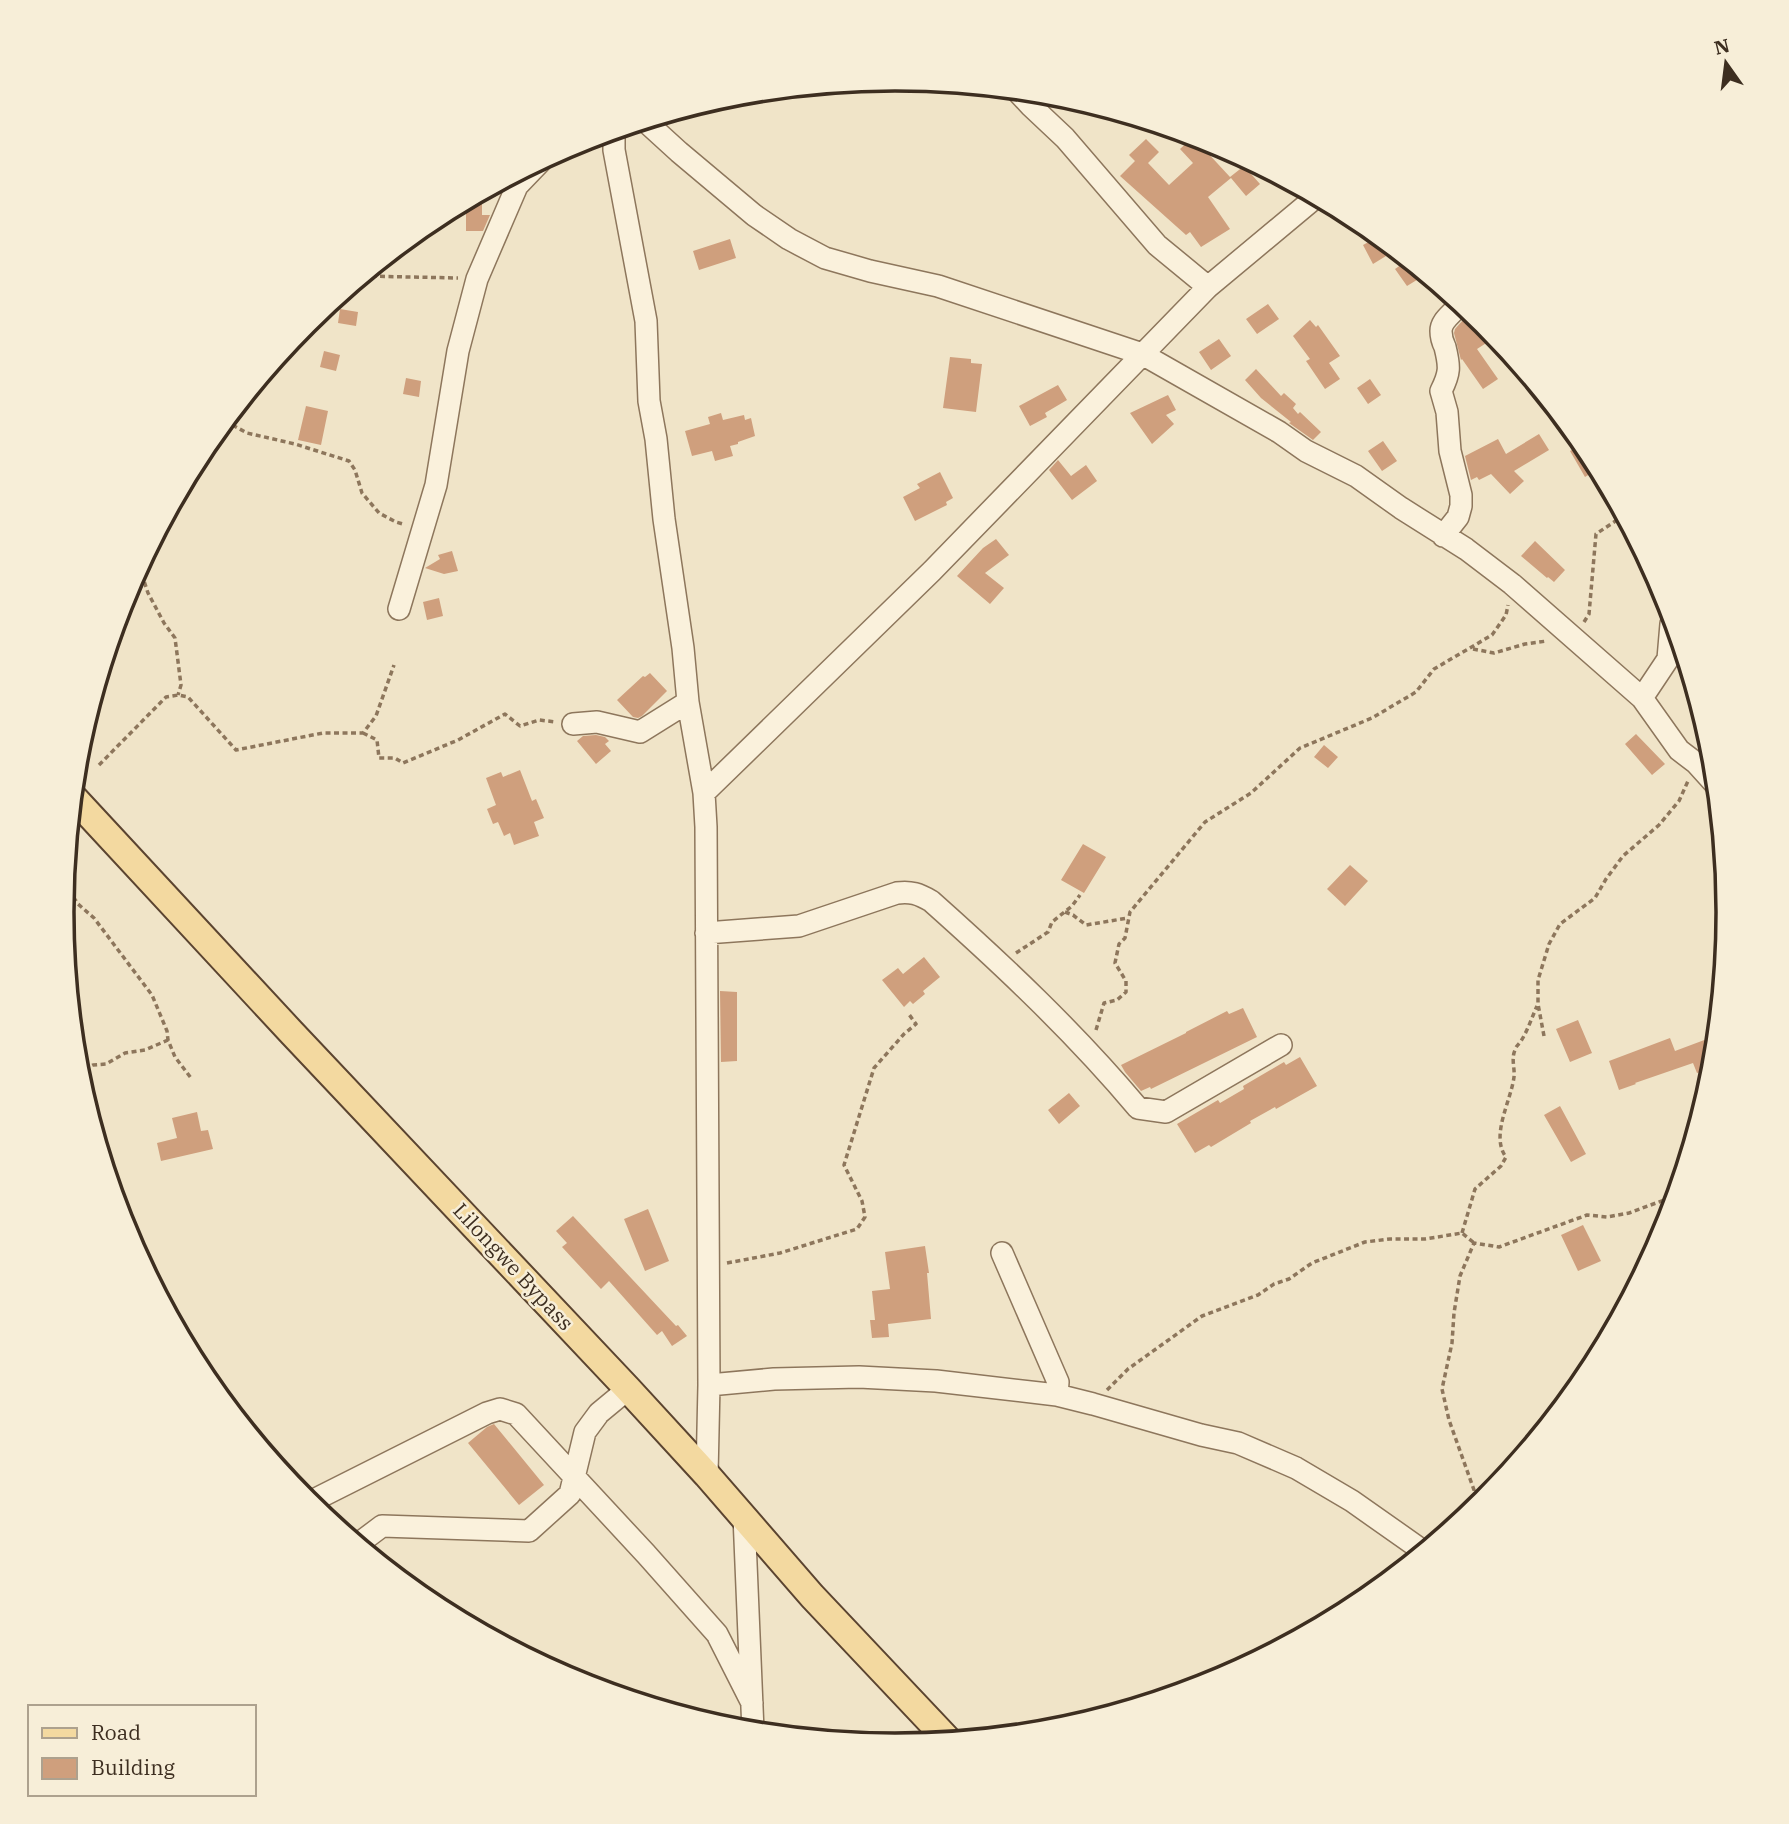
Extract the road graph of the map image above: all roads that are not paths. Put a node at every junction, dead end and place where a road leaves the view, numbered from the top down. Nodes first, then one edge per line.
1 (1028, 102) edge
2 (653, 128) edge
3 (614, 141) edge
4 (511, 186) edge
5 (1309, 203) edge
6 (1208, 287) junction
7 (1455, 312) edge
8 (1142, 354) junction
9 (1443, 536) junction
10 (399, 610) dead end
11 (1670, 641) edge
12 (1642, 698) junction
13 (688, 702) junction
14 (573, 724) road end
15 (1703, 771) edge
16 (704, 793) junction
17 (81, 806) edge
18 (706, 933) junction
19 (1281, 1045) dead end
20 (1002, 1253) dead end
21 (709, 1385) junction
22 (628, 1389) junction
23 (1058, 1395) junction
24 (707, 1475) junction
25 (573, 1477) junction
26 (319, 1498) edge
27 (744, 1516) junction
28 (365, 1539) edge
29 (1415, 1546) edge
30 (752, 1703) junction
31 (753, 1720) edge
32 (940, 1731) edge

1 - 6 street
2 - 8 street
3 - 13 street
4 - 10 street
5 - 6 street
6 - 8 street
7 - 9 street
8 - 9 street
8 - 16 street
9 - 12 street
11 - 12 street
12 - 15 street
13 - 14 street
13 - 16 street
16 - 18 street
17 - 22 main road, Lilongwe Bypass
18 - 19 street
18 - 21 street
20 - 23 street
21 - 23 street
21 - 24 street
22 - 24 main road, Lilongwe Bypass
22 - 25 street
23 - 29 street
24 - 27 main road, Lilongwe Bypass
25 - 26 street
25 - 28 street
25 - 30 street
27 - 30 street
27 - 32 main road, Lilongwe Bypass
30 - 31 street

